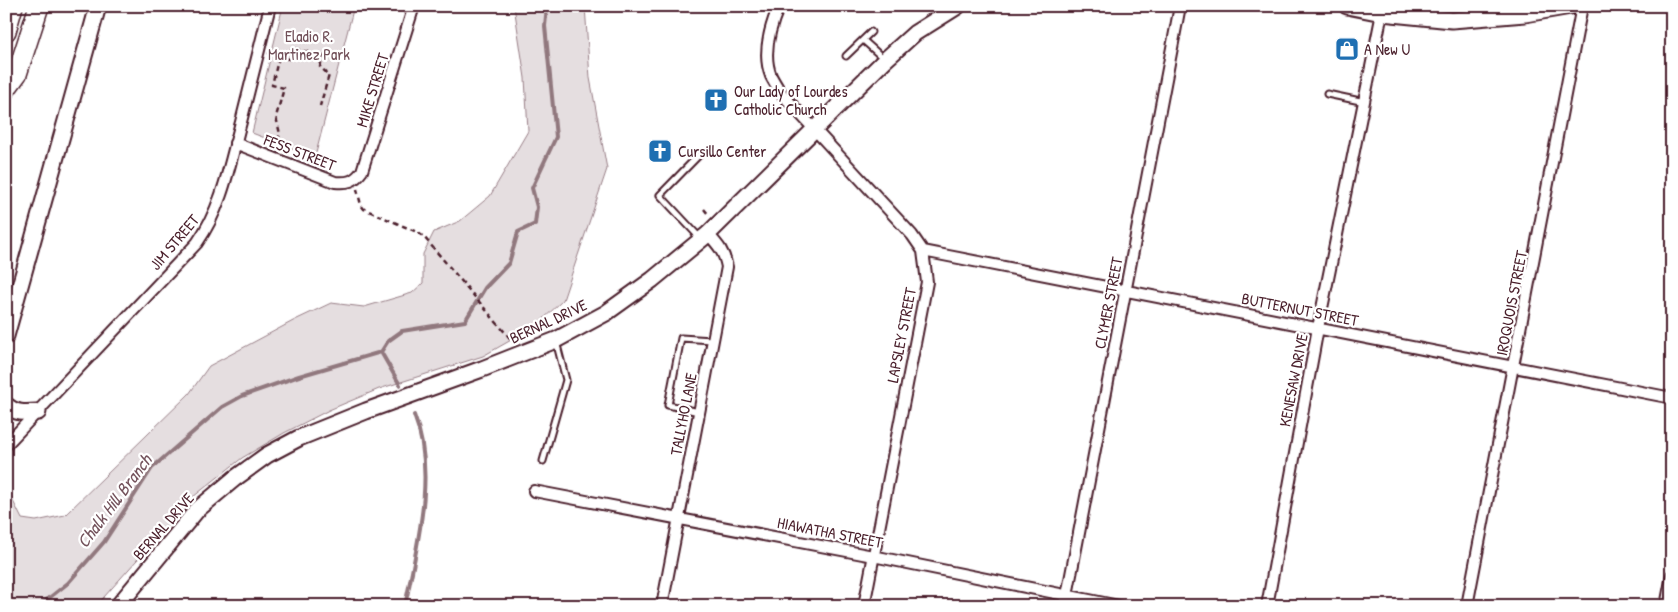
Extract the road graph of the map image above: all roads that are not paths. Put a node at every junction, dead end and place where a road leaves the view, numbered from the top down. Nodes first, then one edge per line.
1 (13, 6) edge
2 (39, 6) edge
3 (98, 6) edge
4 (270, 6) edge
5 (414, 6) edge
6 (779, 6) edge
7 (958, 6) edge
8 (1180, 6) edge
9 (1347, 6) edge
10 (1570, 6) edge
11 (1582, 6) edge
12 (1545, 8) edge
13 (1374, 10) edge
14 (1416, 11) edge
15 (6, 31) edge
16 (871, 32) dead end
17 (863, 40) junction
18 (846, 56) dead end
19 (884, 60) junction
20 (6, 89) edge
21 (1327, 94) dead end
22 (1365, 102) junction
23 (814, 129) junction
24 (236, 143) junction
25 (700, 154) dead end
26 (355, 181) joint
27 (705, 237) junction
28 (923, 251) junction
29 (1126, 290) junction
30 (1318, 328) junction
31 (6, 336) edge
32 (556, 340) junction
33 (712, 340) junction
34 (1514, 367) junction
35 (1672, 398) edge
36 (6, 405) edge
37 (38, 412) junction
38 (699, 412) junction
39 (6, 445) edge
40 (543, 461) dead end
41 (534, 491) dead end
42 (678, 518) junction
43 (873, 556) junction
44 (1672, 575) edge
45 (1066, 601) edge
46 (118, 606) edge
47 (662, 606) edge
48 (864, 606) edge
49 (1119, 606) edge
50 (1266, 606) edge
51 (1467, 606) edge
52 (1666, 606) edge

1 - 15 highway
2 - 20 highway
3 - 31 street
4 - 24 street, JIM STREET
5 - 26 street, MIKE STREET
6 - 23 street, LAPSLEY STREET
7 - 19 street, BERNAL DRIVE
8 - 29 street, CLYMER STREET
9 - 13 street
10 - 12 street
11 - 34 street, IROQUOIS STREET
12 - 14 street
13 - 14 street
13 - 22 street, KENESAW DRIVE
16 - 17 lane
17 - 18 lane
17 - 19 lane
19 - 23 street, BERNAL DRIVE
21 - 22 lane
22 - 30 street, KENESAW DRIVE
23 - 27 street, BERNAL DRIVE
23 - 28 street, LAPSLEY STREET
24 - 26 street, FESS STREET
24 - 37 street, JIM STREET
25 - 27 lane
27 - 32 street, BERNAL DRIVE
27 - 33 street, TALLYHO LANE
28 - 29 street, BUTTERNUT STREET
28 - 43 street, LAPSLEY STREET
29 - 30 street, BUTTERNUT STREET
29 - 45 street, CLYMER STREET
30 - 34 street, BUTTERNUT STREET
30 - 50 street, KENESAW DRIVE
32 - 40 lane
32 - 46 street, BERNAL DRIVE
33 - 38 street, TALLYHO LANE
33 - 38 lane
34 - 35 street, BUTTERNUT STREET
34 - 51 street, IROQUOIS STREET
36 - 37 street
37 - 39 street, JIM STREET
38 - 42 street, TALLYHO LANE
41 - 42 street, HIAWATHA STREET
42 - 43 street, HIAWATHA STREET
42 - 47 street, TALLYHO LANE
43 - 45 street, HIAWATHA STREET
43 - 48 street, LAPSLEY STREET
44 - 52 street
45 - 49 street, HIAWATHA STREET

